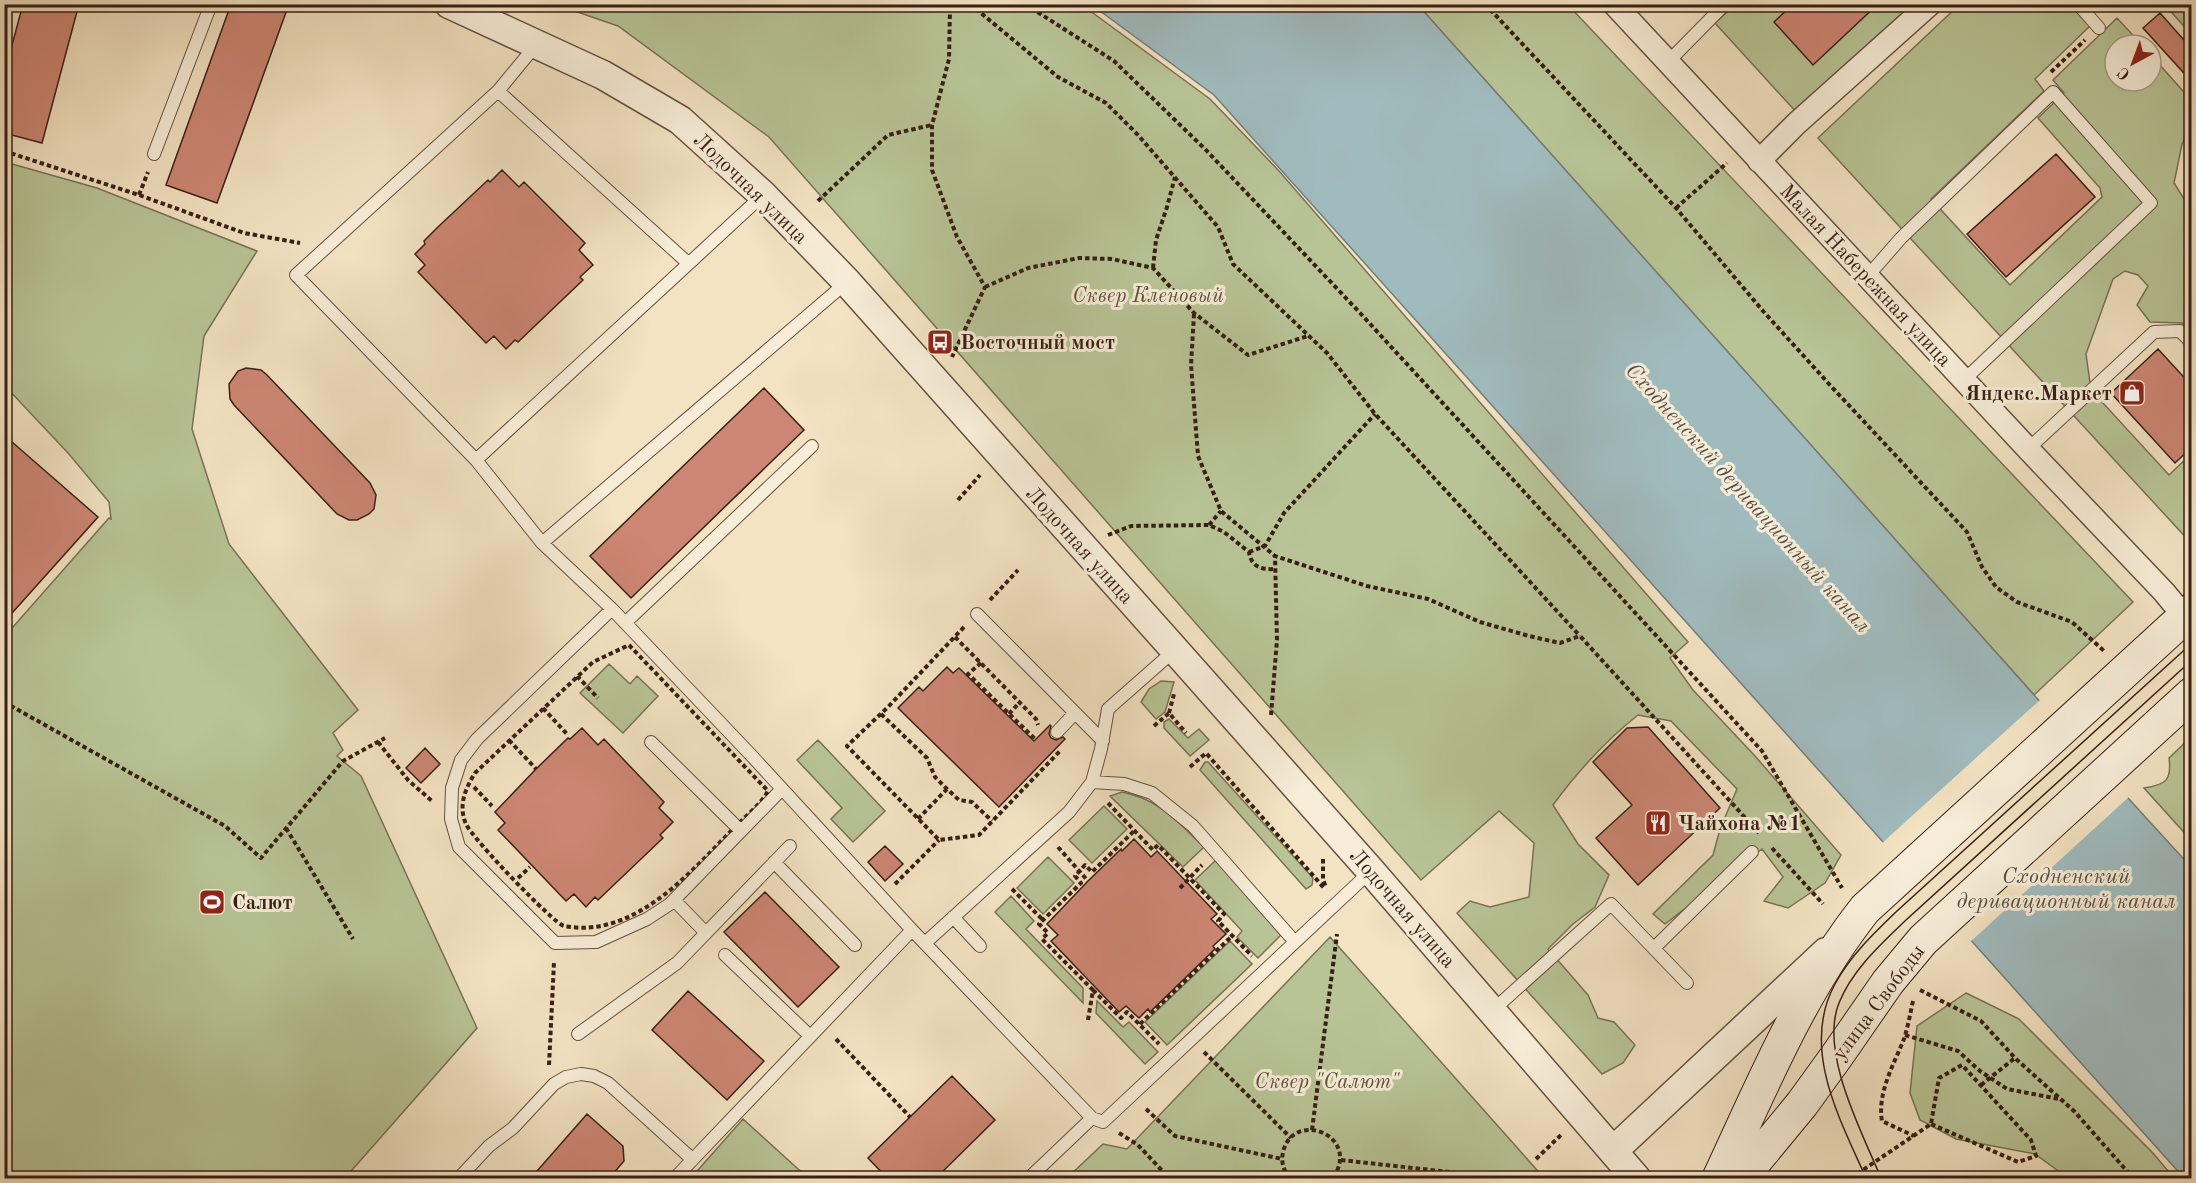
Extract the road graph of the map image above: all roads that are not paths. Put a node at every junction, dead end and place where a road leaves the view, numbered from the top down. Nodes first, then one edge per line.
1 (211, 4) edge
2 (448, 4) edge
3 (1614, 4) edge
4 (1725, 4) edge
5 (1930, 4) edge
6 (2078, 4) edge
7 (2099, 28) road end
8 (536, 45) junction
9 (1668, 62) junction
10 (498, 91) junction
11 (154, 154) dead end
12 (1759, 161) junction
13 (763, 195) junction
14 (688, 263) junction
15 (1867, 276) junction
16 (847, 282) junction
17 (2192, 343) edge
18 (1964, 380) junction
19 (812, 446) dead end
20 (2028, 449) junction
21 (476, 460) junction
22 (542, 543) junction
23 (612, 609) junction
24 (977, 614) road end
25 (2189, 617) edge
26 (625, 623) junction
27 (1175, 650) junction
28 (2192, 694) edge
29 (1075, 713) junction
30 (1057, 732) dead end
31 (1103, 741) junction
32 (651, 742) dead end
33 (1092, 782) junction
34 (782, 789) junction
35 (739, 828) junction
36 (790, 846) dead end
37 (1752, 852) dead end
38 (774, 862) junction
39 (1371, 871) junction
40 (674, 900) junction
41 (953, 917) junction
42 (912, 930) junction
43 (706, 933) junction
44 (1845, 934) junction
45 (1291, 938) junction
46 (925, 943) junction
47 (855, 945) dead end
48 (980, 946) dead end
49 (1654, 948) junction
50 (725, 955) dead end
51 (1687, 983) dead end
52 (1492, 1011) junction
53 (578, 1034) dead end
54 (810, 1036) junction
55 (1097, 1120) junction
56 (1613, 1151) junction
57 (692, 1159) junction
58 (459, 1179) edge
59 (675, 1179) edge
60 (1029, 1179) edge
61 (1636, 1179) edge
62 (1719, 1179) edge
63 (1741, 1179) edge

1 - 11 lane
2 - 8 street, Лодочная улица
3 - 9 street, Малая Набережная улица
4 - 9 lane
5 - 12 street
6 - 7 lane
8 - 10 lane
8 - 13 street, Лодочная улица
9 - 12 street, Малая Набережная улица
10 - 14 lane
10 - 21 lane
12 - 15 street, Малая Набережная улица
13 - 14 lane
13 - 16 street, Лодочная улица
14 - 21 lane
15 - 18 street, Малая Набережная улица
15 - 18 lane
16 - 22 lane
16 - 27 street, Лодочная улица
17 - 20 lane
18 - 20 street, Малая Набережная улица
19 - 26 lane
20 - 25 street, Малая Набережная улица
21 - 22 lane
22 - 23 lane
23 - 26 lane
23 - 40 lane
24 - 29 lane
25 - 44 main road
26 - 34 lane
27 - 31 lane
27 - 39 street, Лодочная улица
28 - 63 main road, улица Свободы
29 - 30 lane
29 - 31 lane
31 - 33 lane
32 - 35 lane
33 - 41 lane
33 - 45 lane
34 - 35 lane
34 - 42 lane
35 - 40 lane
36 - 38 lane
37 - 49 lane
38 - 43 lane
38 - 47 lane
39 - 45 lane
39 - 52 street, Лодочная улица
40 - 43 lane
41 - 46 lane
41 - 48 lane
42 - 46 lane
42 - 54 lane
43 - 53 lane
44 - 56 street
44 - 62 main road
45 - 55 lane
46 - 55 lane
49 - 51 lane
49 - 52 lane
50 - 54 lane
52 - 56 street, Лодочная улица
54 - 57 lane
55 - 60 lane
56 - 61 street, Лодочная улица
57 - 58 lane
57 - 59 lane

